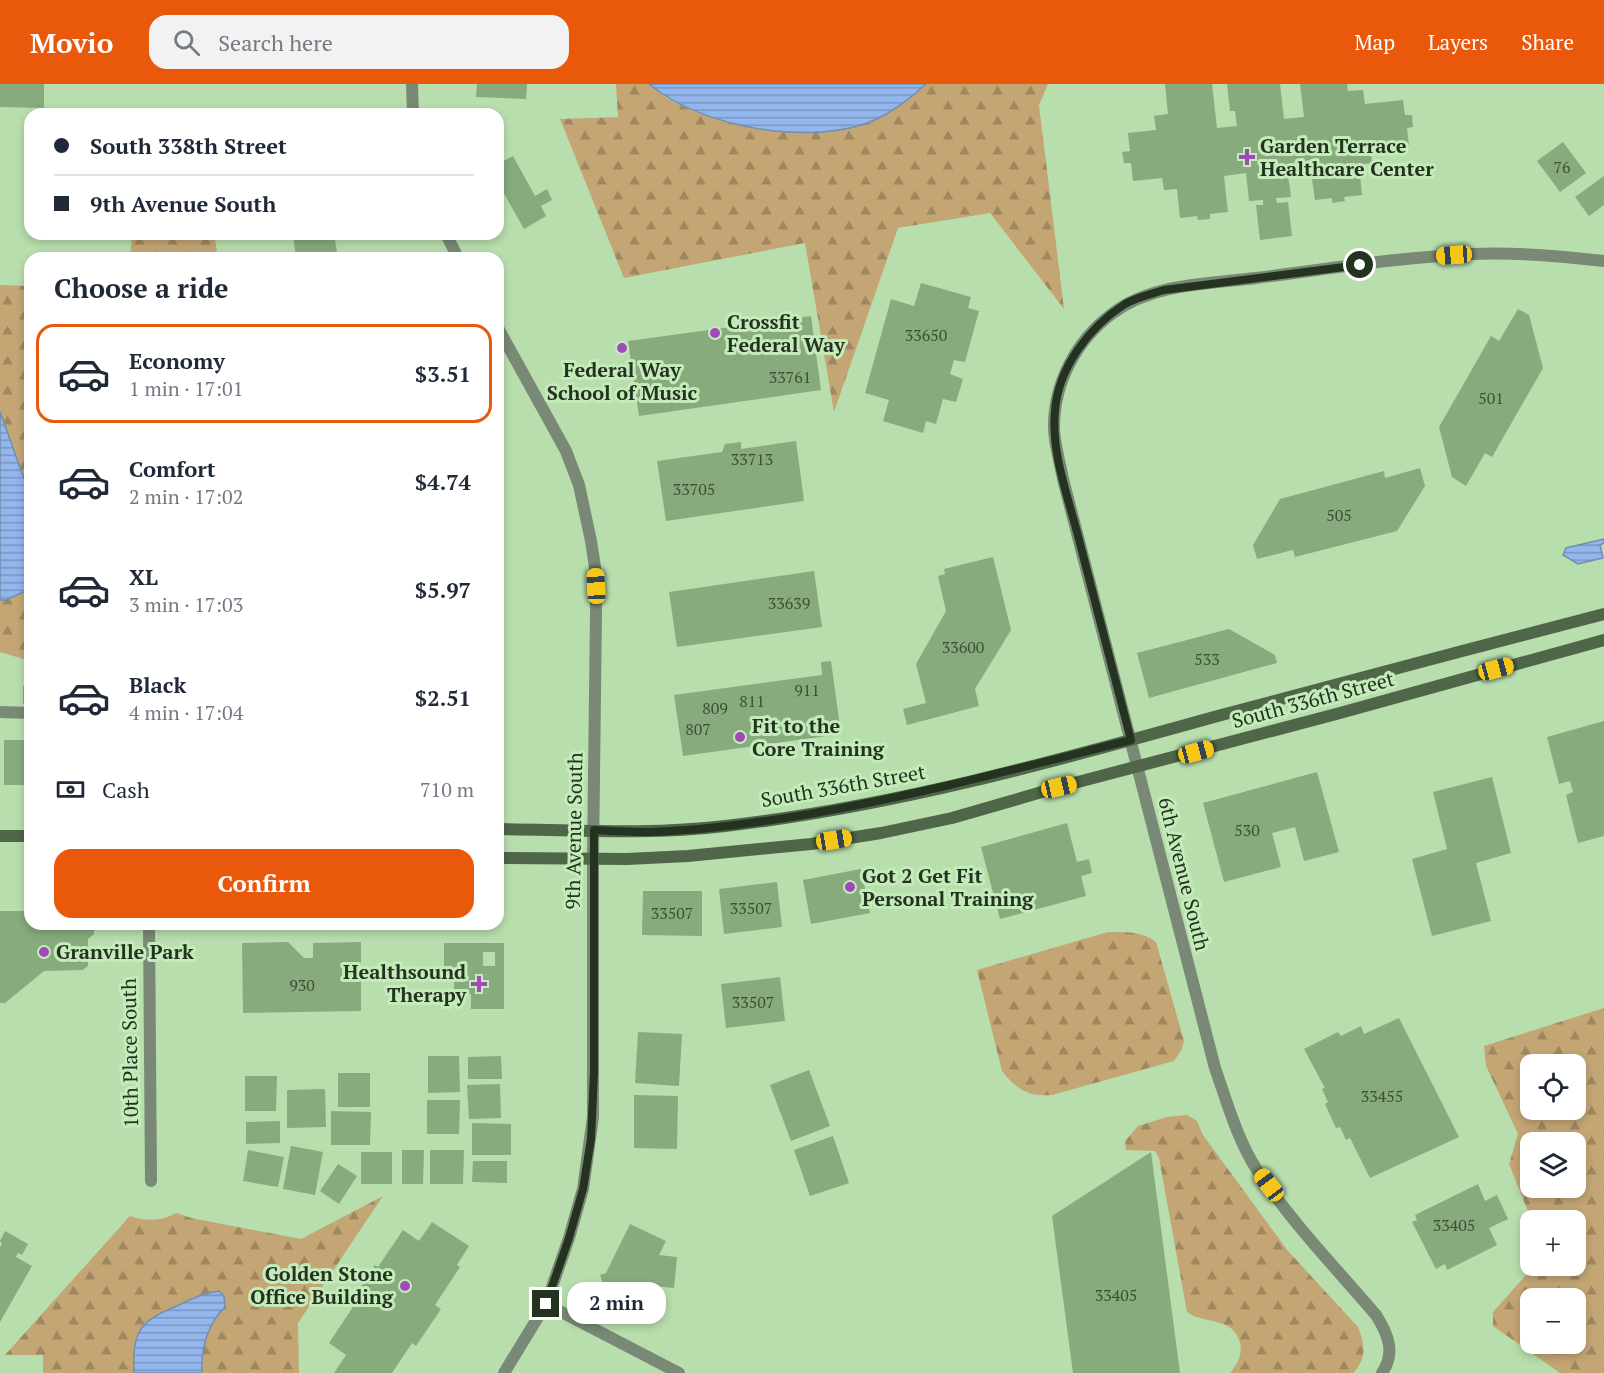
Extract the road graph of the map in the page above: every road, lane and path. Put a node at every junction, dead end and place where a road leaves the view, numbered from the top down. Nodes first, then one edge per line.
1 (412, 84) edge
2 (413, 108) edge
3 (1604, 261) edge
4 (504, 339) edge
5 (1604, 614) edge
6 (1604, 640) edge
7 (0, 712) edge
8 (24, 713) edge
9 (1131, 740) junction
10 (1138, 768) junction
11 (504, 829) edge
12 (594, 830) junction
13 (0, 836) edge
14 (24, 836) edge
15 (504, 858) edge
16 (592, 858) junction
17 (149, 930) edge
18 (151, 1181) dead end
19 (546, 1304) junction
20 (504, 1373) edge
21 (679, 1373) edge
22 (1382, 1373) edge

1 - 2 street
3 - 9 street, 6th Avenue South
4 - 12 street, 9th Avenue South
5 - 9 main road, South 336th Street
6 - 10 main road, South 336th Street
7 - 8 street
9 - 10 street, 6th Avenue South
9 - 12 main road, South 336th Street
10 - 16 main road, South 336th Street
10 - 22 street, 6th Avenue South
11 - 12 main road, South 336th Street
12 - 16 street, 9th Avenue South
13 - 14 main road
15 - 16 main road, South 336th Street
16 - 19 street, 9th Avenue South
17 - 18 street, 10th Place South
19 - 20 street, 9th Avenue South
19 - 21 street

